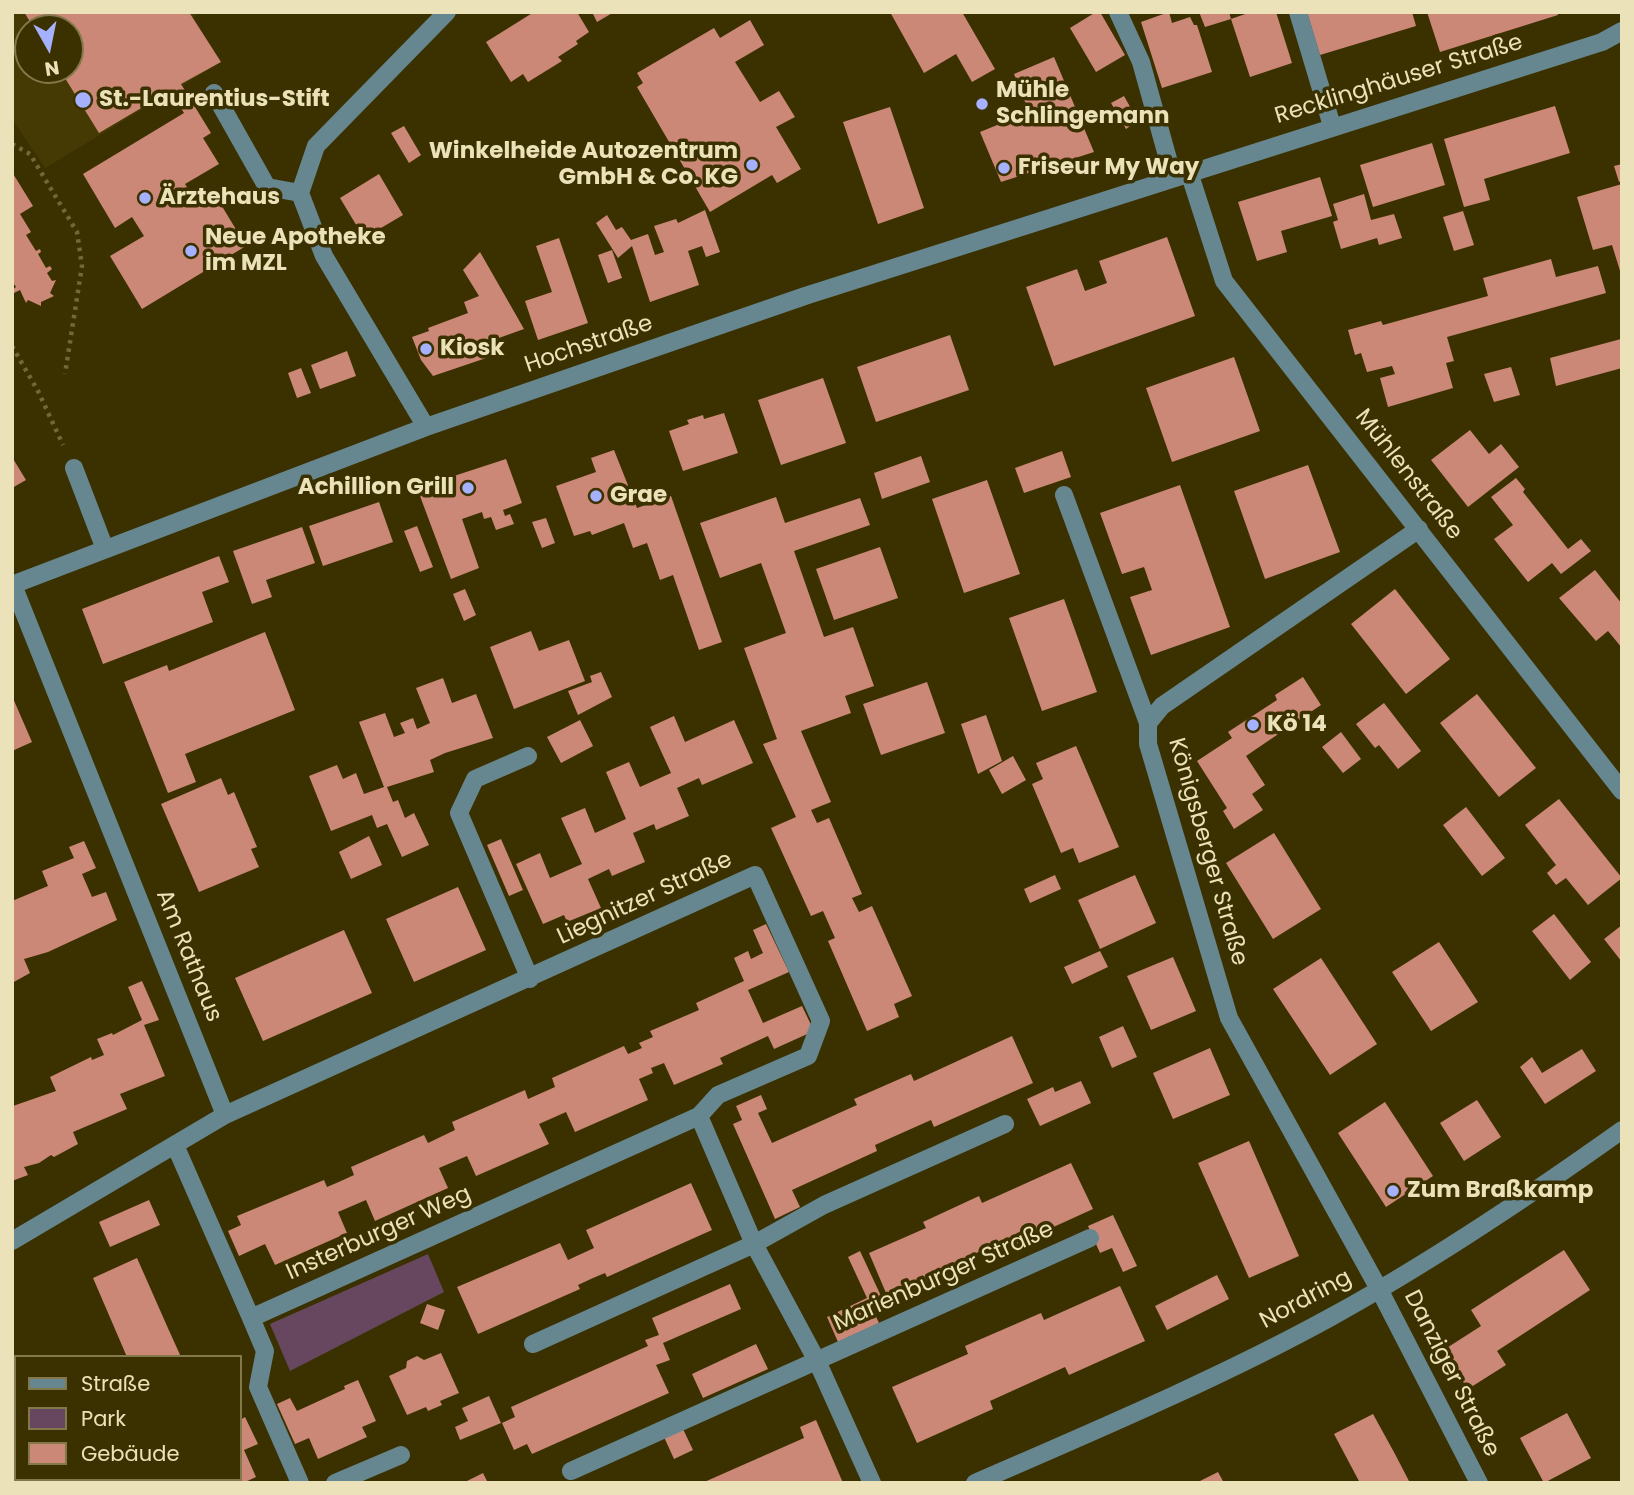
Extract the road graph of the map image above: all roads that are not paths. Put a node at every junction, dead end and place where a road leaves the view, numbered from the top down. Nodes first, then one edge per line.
1 (447, 12) edge
2 (1118, 12) edge
3 (1298, 12) edge
4 (429, 19) edge
5 (1622, 31) edge
6 (214, 93) dead end
7 (1332, 126) junction
8 (1181, 175) junction
9 (300, 193) junction
10 (426, 427) junction
11 (74, 468) road end
12 (1064, 495) dead end
13 (1419, 529) junction
14 (106, 550) junction
15 (13, 585) edge
16 (1148, 723) junction
17 (528, 756) dead end
18 (1622, 790) edge
19 (530, 979) junction
20 (225, 1115) junction
21 (699, 1116) junction
22 (1005, 1124) dead end
23 (1622, 1130) edge
24 (175, 1145) junction
25 (1090, 1238) dead end
26 (12, 1241) edge
27 (754, 1244) junction
28 (1379, 1289) junction
29 (251, 1318) junction
30 (533, 1344) dead end
31 (817, 1361) junction
32 (401, 1455) dead end
33 (570, 1471) dead end
34 (987, 1480) edge
35 (300, 1483) edge
36 (335, 1483) edge
37 (872, 1483) edge
38 (1479, 1483) edge

1 - 4 street
2 - 8 street, Mühlenstraße
3 - 7 street
4 - 9 street
5 - 7 street, Recklinghäuser Straße
6 - 9 street
7 - 8 street, Recklinghäuser Straße
8 - 10 street, Hochstraße
8 - 13 street, Mühlenstraße
9 - 10 street
10 - 14 street, Hochstraße
11 - 14 street
12 - 16 street
13 - 16 street, Königsberger Straße
13 - 18 street, Mühlenstraße
14 - 15 street, Hochstraße
15 - 20 street, Am Rathaus
16 - 28 street, Königsberger Straße
17 - 19 street
19 - 20 street, Liegnitzer Straße
19 - 21 street, Liegnitzer Straße
20 - 24 street
21 - 27 street, Marienburger Straße
21 - 29 street, Insterburger Weg
22 - 27 street
23 - 28 street, Nordring
24 - 26 street
24 - 29 street
25 - 31 street, Marienburger Straße
27 - 30 street
27 - 31 street, Marienburger Straße
28 - 34 street, Nordring
28 - 38 street, Danziger Straße
29 - 35 street
31 - 33 street, Marienburger Straße
31 - 37 street, Marienburger Straße
32 - 36 street

